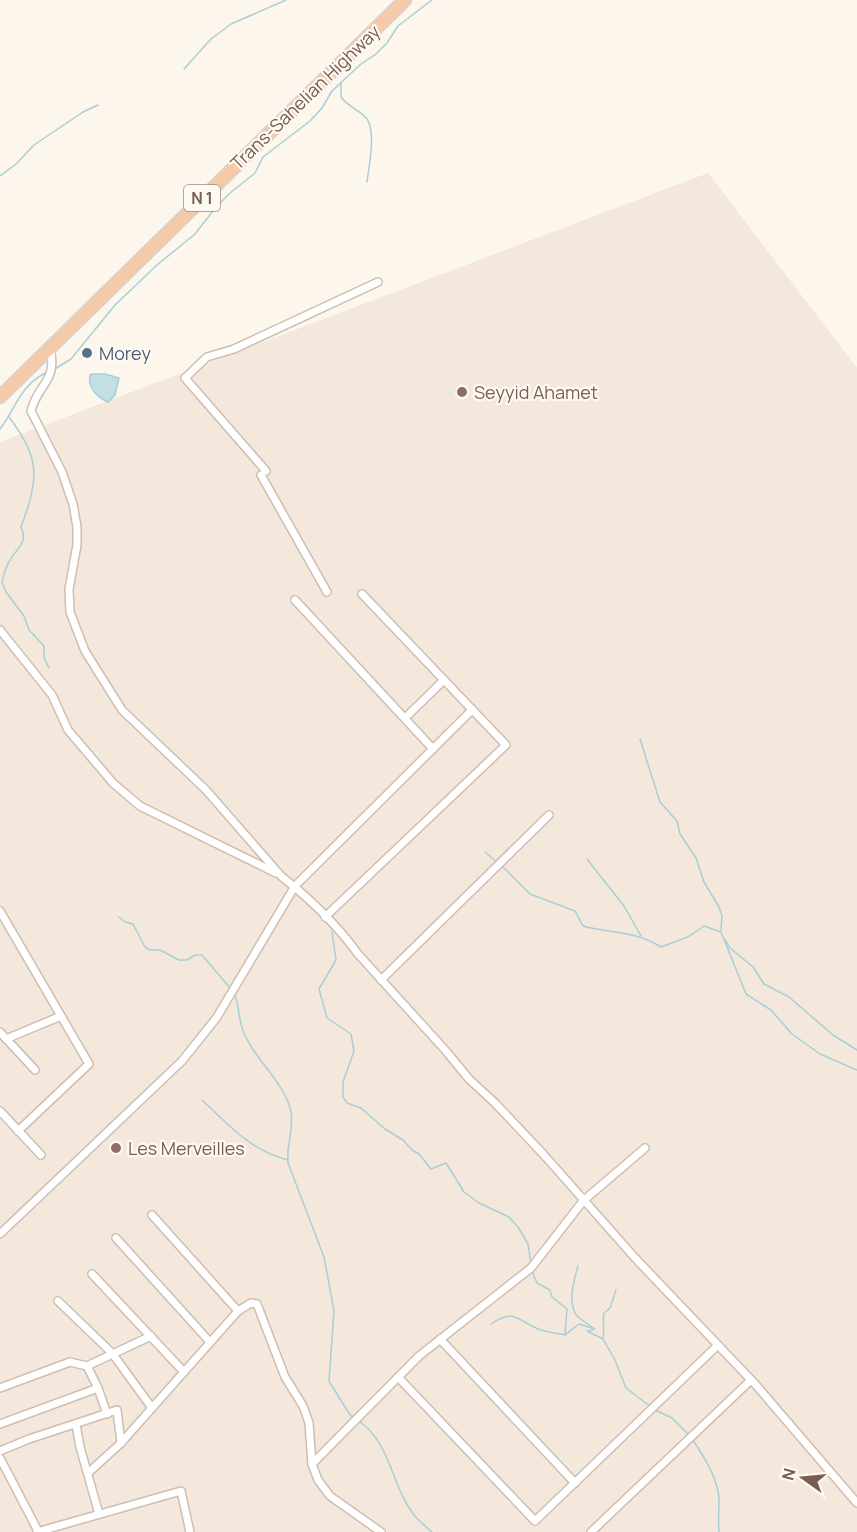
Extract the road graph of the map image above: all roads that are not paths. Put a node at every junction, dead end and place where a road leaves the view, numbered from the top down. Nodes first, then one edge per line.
1 (405, 0) edge
2 (378, 282) dead end
3 (50, 348) junction
4 (0, 397) edge
5 (327, 592) dead end
6 (362, 594) dead end
7 (295, 600) dead end
8 (0, 630) edge
9 (444, 680) junction
10 (472, 710) junction
11 (405, 718) junction
12 (433, 749) junction
13 (549, 815) dead end
14 (281, 876) junction
15 (295, 886) junction
16 (0, 911) edge
17 (325, 917) junction
18 (381, 980) junction
19 (61, 1016) junction
20 (0, 1032) edge
21 (6, 1039) junction
22 (35, 1070) dead end
23 (0, 1111) edge
24 (18, 1131) junction
25 (645, 1148) dead end
26 (42, 1155) dead end
27 (584, 1201) junction
28 (152, 1215) dead end
29 (0, 1234) edge
30 (116, 1238) dead end
31 (92, 1274) dead end
32 (58, 1301) dead end
33 (238, 1311) junction
34 (150, 1336) junction
35 (440, 1339) junction
36 (210, 1342) junction
37 (718, 1345) junction
38 (112, 1353) junction
39 (87, 1366) junction
40 (184, 1372) junction
41 (398, 1377) junction
42 (751, 1380) junction
43 (0, 1388) edge
44 (98, 1388) junction
45 (152, 1408) junction
46 (107, 1413) junction
47 (0, 1424) edge
48 (76, 1425) junction
49 (121, 1443) junction
50 (0, 1451) edge
51 (0, 1458) edge
52 (312, 1464) junction
53 (88, 1473) junction
54 (575, 1483) junction
55 (857, 1503) edge
56 (99, 1514) junction
57 (50, 1530) edge
58 (38, 1531) edge
59 (190, 1532) edge
60 (381, 1532) edge
61 (591, 1532) edge

1 - 3 highway, Trans-Sahelian Highway / N 1
2 - 5 street
3 - 4 highway, Trans-Sahelian Highway / N 1
3 - 14 street
6 - 9 street
7 - 11 street
8 - 14 street
9 - 10 street
9 - 11 street
10 - 12 street
10 - 17 street
11 - 12 street
12 - 15 street
13 - 18 street
14 - 15 street
15 - 17 street
15 - 29 street
16 - 19 street
17 - 18 street
18 - 27 street
19 - 21 street
19 - 24 street
20 - 21 street
21 - 22 street
23 - 24 street
24 - 26 street
25 - 27 street
27 - 35 street
27 - 37 street
28 - 33 street
30 - 36 street
31 - 34 street
32 - 38 street
33 - 36 street
33 - 52 street
34 - 38 street
34 - 40 street
35 - 41 street
35 - 54 street
36 - 40 street
37 - 42 street
37 - 54 street
38 - 39 street
38 - 45 street
39 - 43 street
39 - 44 street
40 - 45 street
41 - 52 street
41 - 54 street
42 - 55 street
42 - 61 street
44 - 46 street
44 - 47 street
45 - 49 street
46 - 48 street
46 - 49 street
48 - 50 street
48 - 53 street
49 - 53 street
51 - 58 street
52 - 60 street
53 - 56 street
56 - 57 street
56 - 59 street
57 - 58 street

